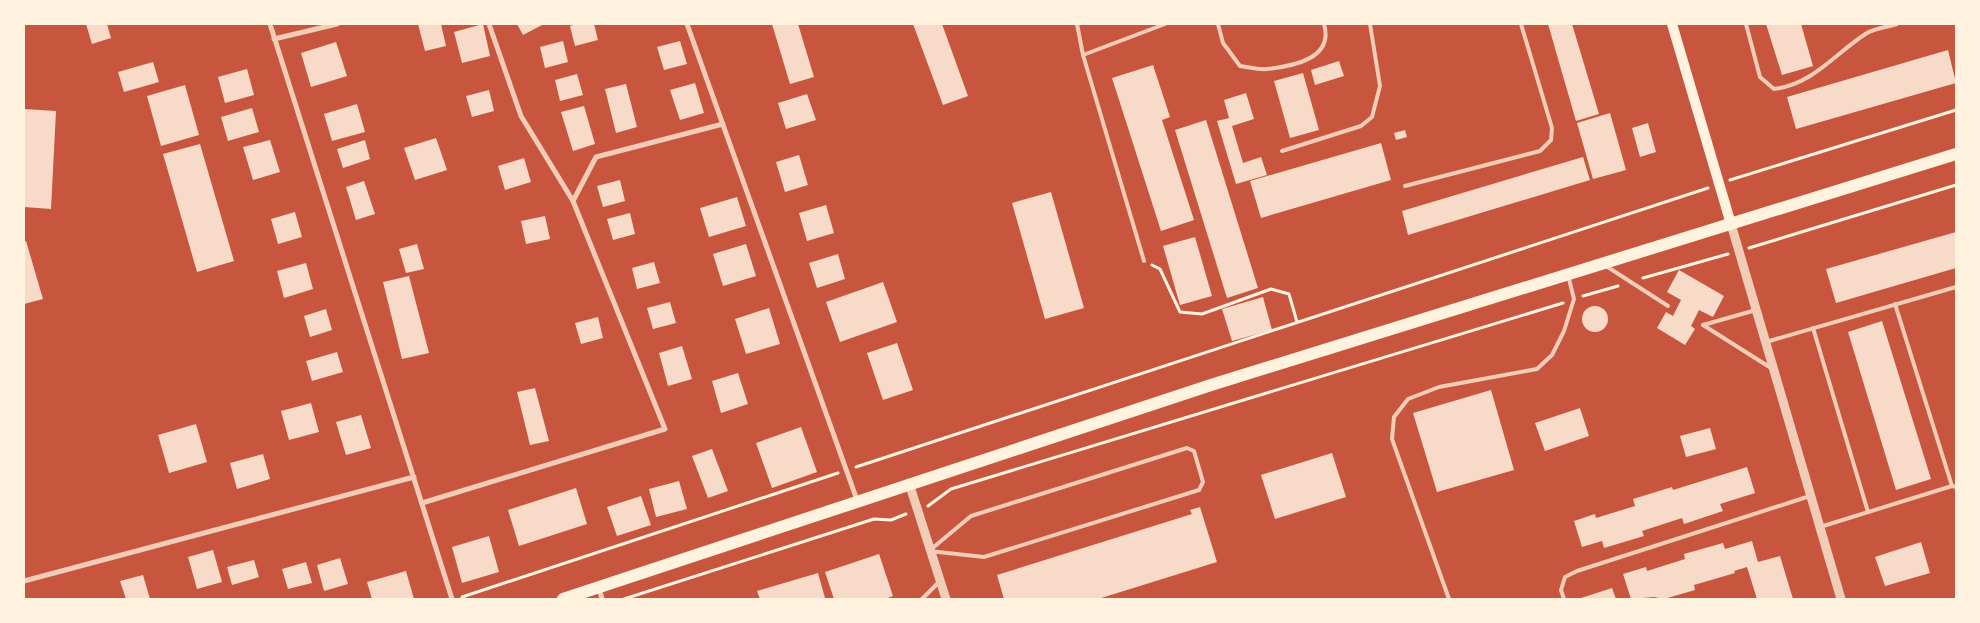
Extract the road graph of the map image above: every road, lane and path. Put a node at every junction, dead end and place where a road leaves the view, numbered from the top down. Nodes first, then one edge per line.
1 (270, 24) edge
2 (336, 24) edge
3 (489, 24) edge
4 (687, 24) edge
5 (1076, 24) edge
6 (1165, 24) edge
7 (1218, 24) edge
8 (1324, 24) edge
9 (1370, 24) edge
10 (1521, 24) edge
11 (1672, 24) edge
12 (1746, 24) edge
13 (1897, 24) edge
14 (274, 38) junction
15 (1083, 54) junction
16 (1956, 110) edge
17 (723, 124) junction
18 (1282, 151) dead end
19 (1956, 154) edge
20 (1719, 184) junction
21 (1956, 185) edge
22 (1405, 186) dead end
23 (573, 201) junction
24 (1731, 224) junction
25 (1739, 251) junction
26 (1144, 260) joint
27 (1602, 264) junction
28 (1568, 275) junction
29 (1631, 282) junction
30 (1956, 287) edge
31 (1574, 299) junction
32 (1895, 304) junction
33 (1668, 306) dead end
34 (1757, 310) junction
35 (1297, 322) junction
36 (1813, 328) junction
37 (1766, 342) junction
38 (1774, 369) junction
39 (846, 470) junction
40 (414, 477) junction
41 (909, 483) junction
42 (1954, 486) edge
43 (1810, 496) junction
44 (857, 501) junction
45 (422, 503) junction
46 (917, 511) junction
47 (1868, 512) junction
48 (1820, 527) junction
49 (929, 551) junction
50 (24, 581) edge
51 (940, 581) junction
52 (600, 594) edge
53 (453, 599) edge
54 (564, 599) edge
55 (624, 599) edge
56 (922, 599) edge
57 (946, 599) edge
58 (1449, 599) edge
59 (1564, 599) edge
60 (1841, 599) edge

1 - 14 street
2 - 14 street
3 - 23 street
4 - 17 street
5 - 15 lane
6 - 15 lane
7 - 8 lane
9 - 18 lane
10 - 22 lane
11 - 20 main road
12 - 13 lane
14 - 40 street
15 - 26 lane
16 - 20 path
17 - 23 street
17 - 39 street
19 - 24 main road
20 - 24 main road
20 - 35 path
21 - 25 path
23 - 45 street
24 - 25 street
24 - 27 main road
25 - 29 path
25 - 34 street
26 - 35 path
27 - 28 main road
27 - 29 lane
28 - 31 lane
28 - 41 main road
29 - 31 path
29 - 33 lane
30 - 32 lane
31 - 46 path
31 - 58 lane
32 - 36 lane
32 - 42 lane
34 - 37 street
34 - 38 lane
35 - 39 path
36 - 37 lane
36 - 47 lane
37 - 38 street
38 - 43 street
39 - 44 street
39 - 53 path
40 - 45 street
40 - 50 street
41 - 44 main road
41 - 46 street
42 - 47 lane
43 - 48 street
43 - 59 lane
44 - 52 main road
45 - 53 street
46 - 49 street
46 - 55 path
47 - 48 lane
48 - 60 street
49 - 49 lane
49 - 51 street
51 - 56 lane
51 - 57 street
52 - 54 main road

